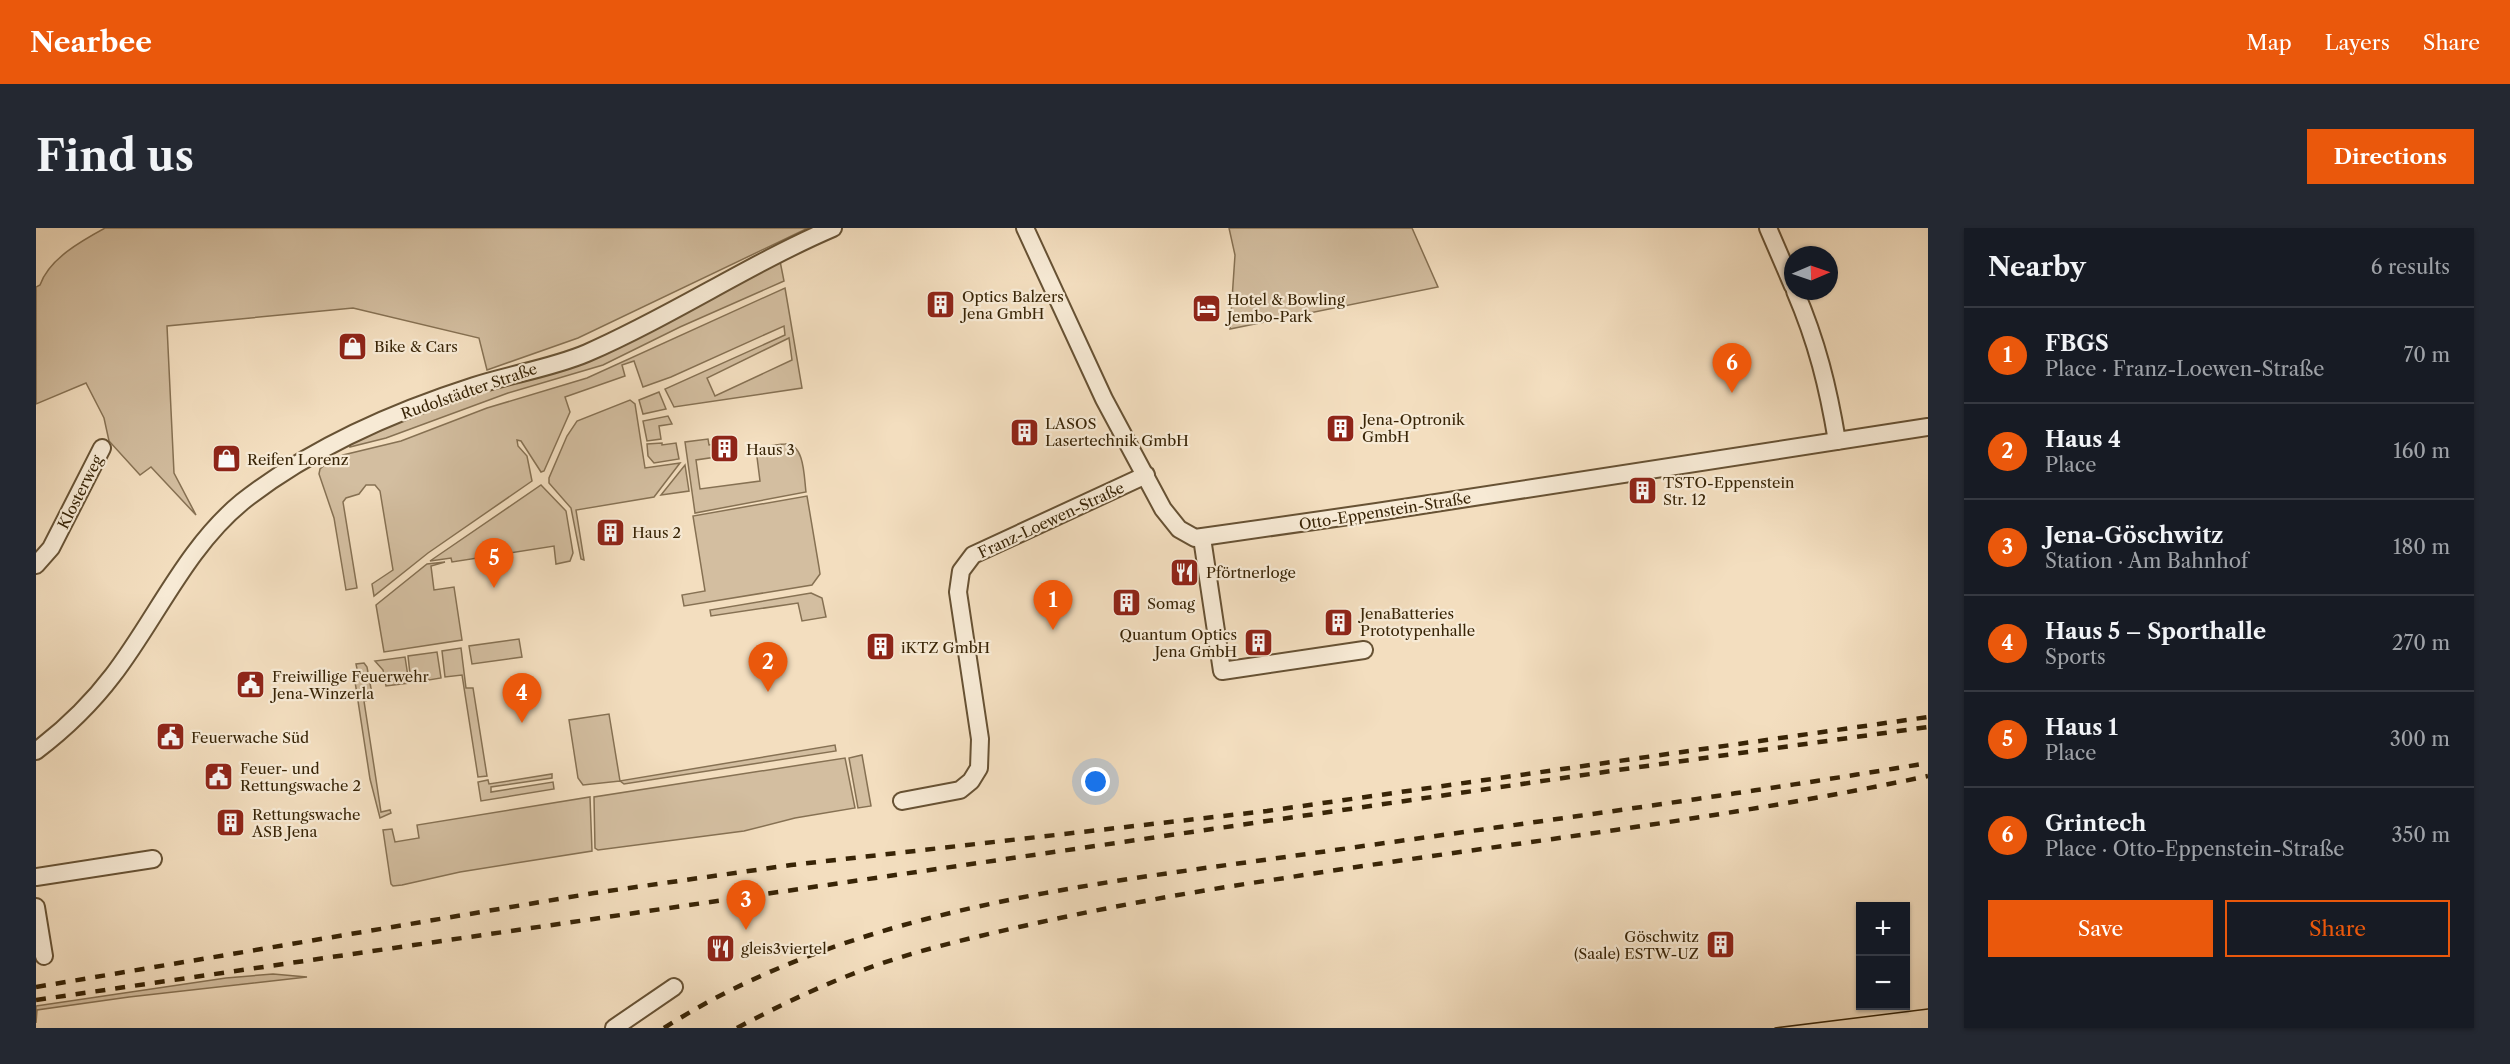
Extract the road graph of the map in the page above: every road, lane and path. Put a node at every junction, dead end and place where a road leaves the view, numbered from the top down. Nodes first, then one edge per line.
1 (833, 228) edge
2 (1025, 228) edge
3 (1768, 228) edge
4 (1784, 265) edge
5 (1799, 300) edge
6 (1928, 427) edge
7 (1837, 441) junction
8 (102, 448) dead end
9 (1146, 475) junction
10 (1202, 538) junction
11 (36, 565) edge
12 (1364, 650) dead end
13 (36, 751) edge
14 (902, 801) dead end
15 (153, 859) dead end
16 (36, 877) edge
17 (36, 907) edge
18 (44, 956) dead end
19 (674, 987) dead end
20 (614, 1028) edge

1 - 13 street, Rudolstädter Straße
2 - 9 street
3 - 4 street
5 - 7 street
6 - 7 street, Otto-Eppenstein-Straße
7 - 10 street, Otto-Eppenstein-Straße
8 - 11 street, Klosterweg
9 - 10 street
9 - 14 street, Franz-Loewen-Straße
10 - 12 street
15 - 16 street
17 - 18 street
19 - 20 street

